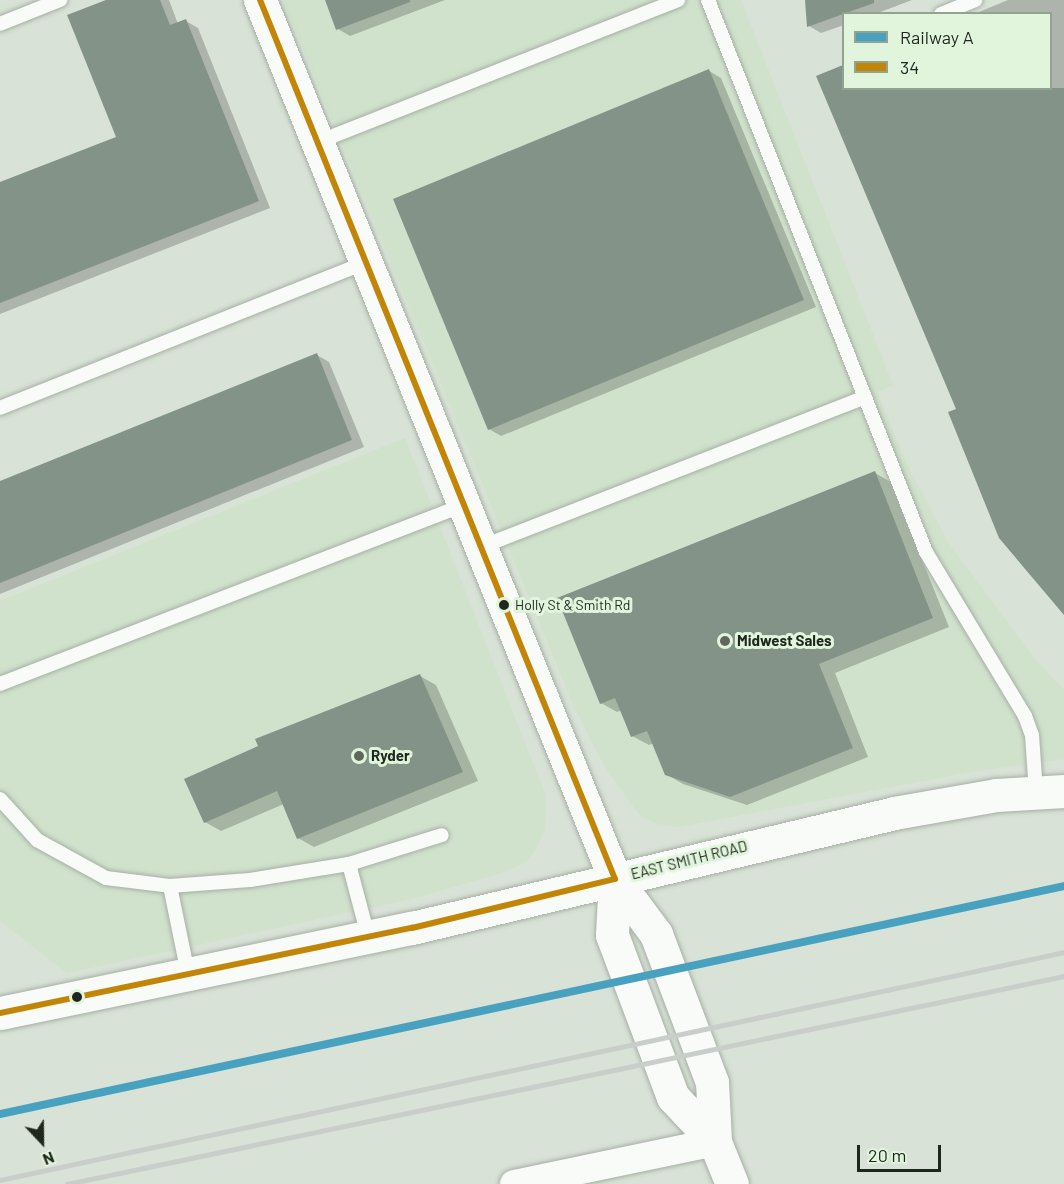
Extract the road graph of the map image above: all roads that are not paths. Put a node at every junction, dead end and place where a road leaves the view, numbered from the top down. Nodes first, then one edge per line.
1 (60, 0) edge
2 (260, 0) edge
3 (678, 0) edge
4 (708, 0) edge
5 (975, 0) edge
6 (945, 12) edge
7 (0, 24) edge
8 (318, 142) junction
9 (366, 262) junction
10 (865, 397) junction
11 (0, 408) edge
12 (464, 505) junction
13 (482, 547) junction
14 (0, 684) edge
15 (1050, 791) edge
16 (0, 799) edge
17 (442, 835) dead end
18 (349, 864) junction
19 (615, 879) junction
20 (170, 886) junction
21 (368, 936) junction
22 (188, 974) junction
23 (0, 1013) edge
24 (715, 1142) junction
25 (514, 1184) edge
26 (732, 1184) edge

1 - 7 lane
2 - 8 street
3 - 8 lane
4 - 10 lane
5 - 6 lane
8 - 9 street
9 - 11 lane
9 - 12 street
10 - 13 lane
10 - 15 lane
12 - 13 street
12 - 14 lane
13 - 19 street
15 - 19 street, EAST SMITH ROAD
16 - 20 lane
17 - 18 lane
18 - 20 lane
18 - 21 lane
19 - 21 street, EAST SMITH ROAD
19 - 24 street
20 - 22 lane
21 - 22 street, EAST SMITH ROAD
22 - 23 street, EAST SMITH ROAD
24 - 25 street
24 - 26 street

